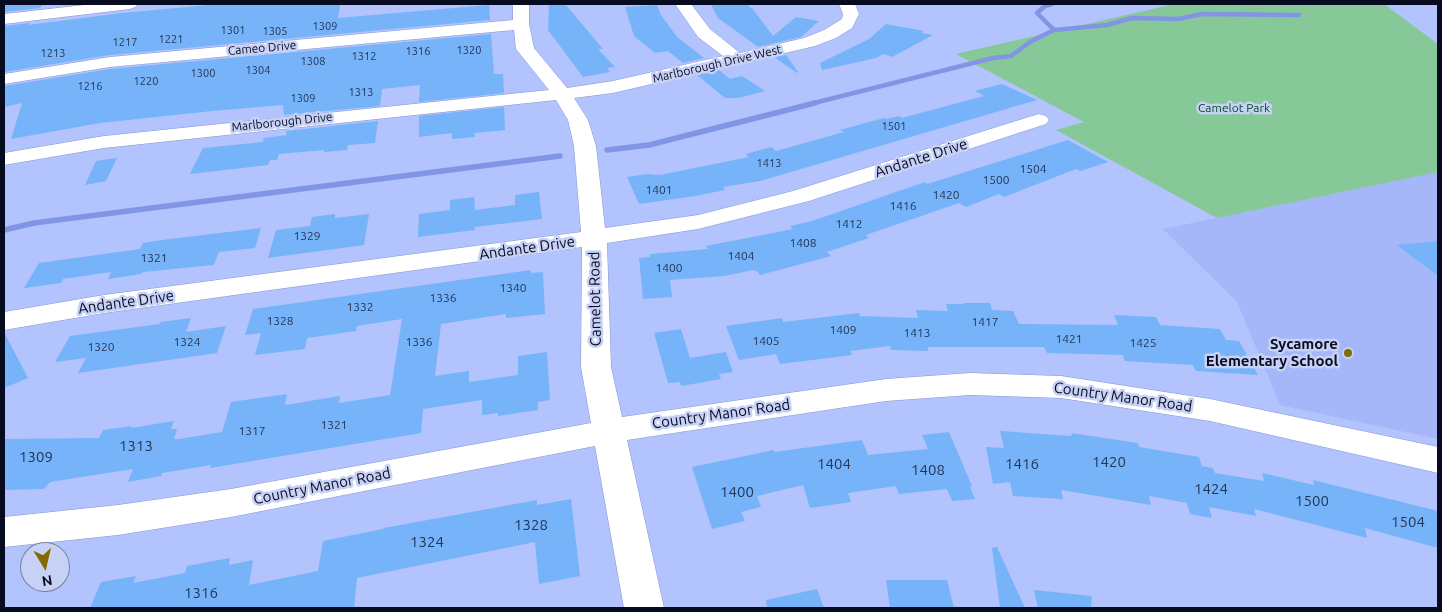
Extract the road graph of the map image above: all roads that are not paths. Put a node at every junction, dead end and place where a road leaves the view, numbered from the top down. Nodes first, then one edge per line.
1 (130, 4) edge
2 (683, 4) edge
3 (847, 4) edge
4 (521, 14) edge
5 (4, 19) edge
6 (737, 58) junction
7 (4, 79) edge
8 (562, 94) junction
9 (1039, 120) dead end
10 (4, 159) edge
11 (594, 238) junction
12 (4, 320) edge
13 (608, 432) junction
14 (1438, 460) edge
15 (4, 532) edge
16 (644, 608) edge

1 - 5 street
2 - 6 street
3 - 6 street, Marlborough Drive West
4 - 7 street, Cameo Drive
4 - 8 street, Camelot Road
6 - 8 street, Marlborough Drive West
8 - 10 street, Marlborough Drive
8 - 11 street, Camelot Road
9 - 11 street, Andante Drive
11 - 12 street, Andante Drive
11 - 13 street, Camelot Road
13 - 14 street, Country Manor Road
13 - 15 street, Country Manor Road
13 - 16 street, Camelot Road

